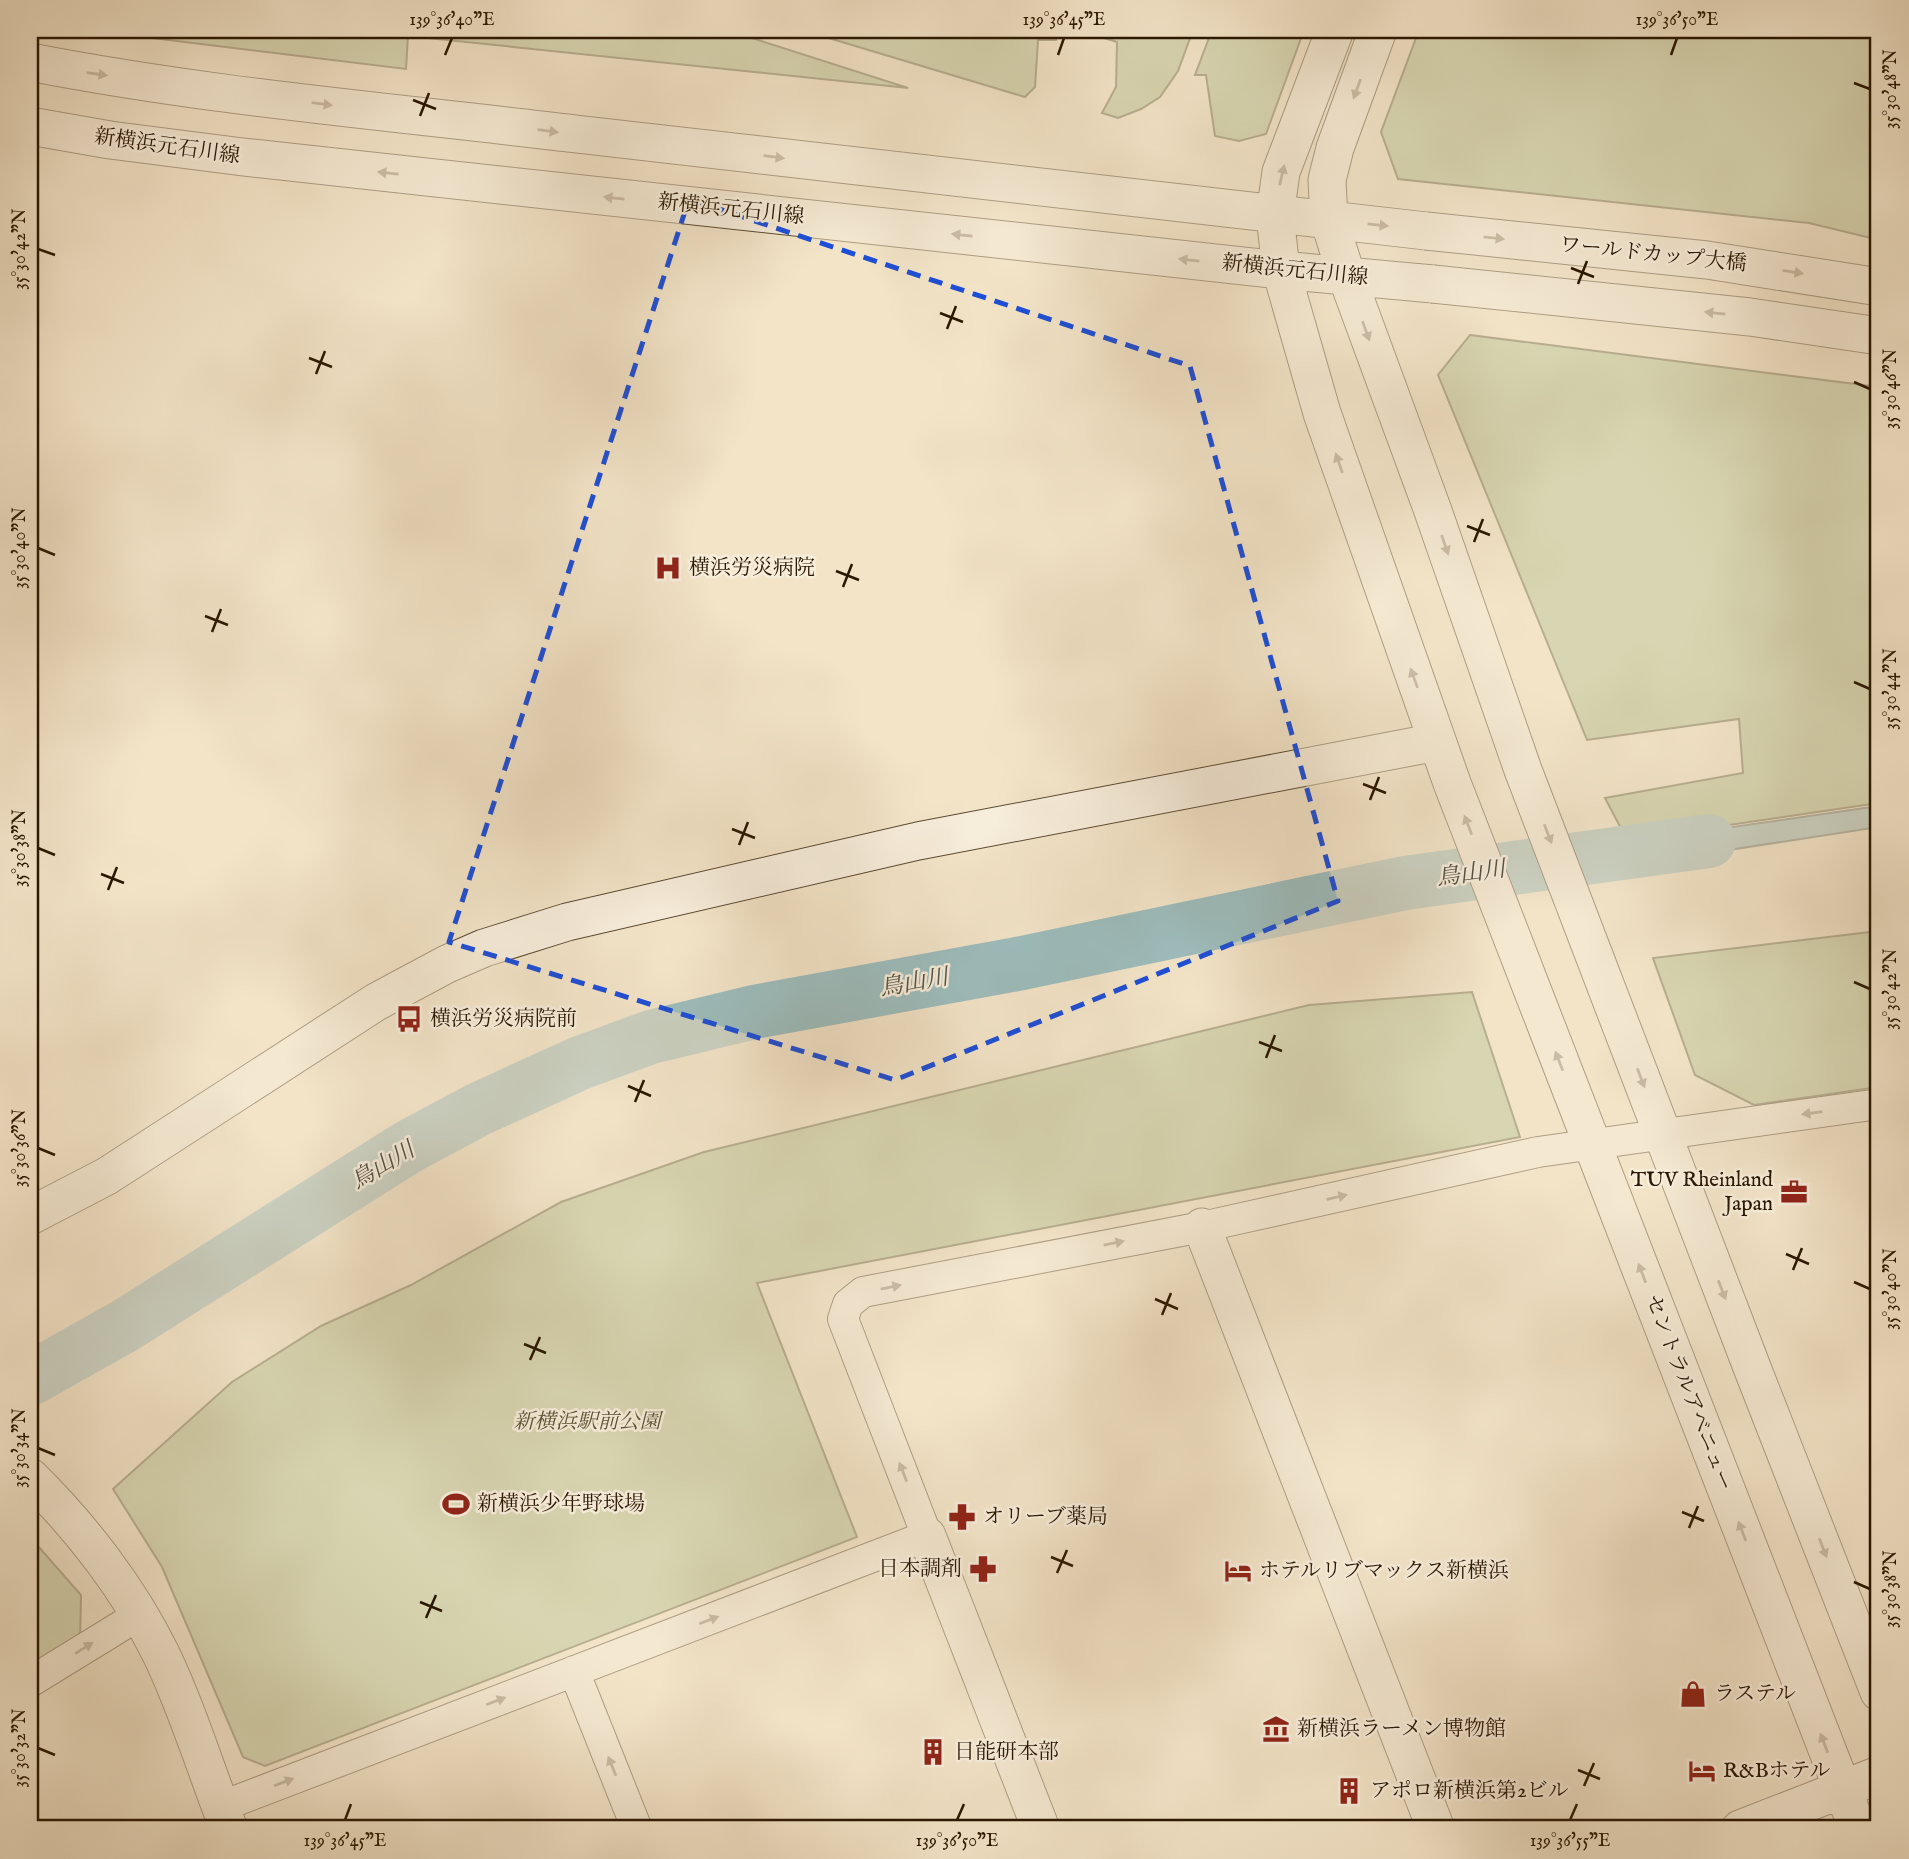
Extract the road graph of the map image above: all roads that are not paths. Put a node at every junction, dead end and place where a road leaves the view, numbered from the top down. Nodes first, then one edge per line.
1 (1335, 30) edge
2 (1378, 30) edge
3 (30, 62) edge
4 (30, 126) edge
5 (1275, 215) junction
6 (1329, 220) junction
7 (1281, 270) junction
8 (1346, 276) junction
9 (1879, 287) edge
10 (1879, 336) edge
11 (1437, 742) junction
12 (1879, 1104) edge
13 (1662, 1133) junction
14 (1591, 1143) junction
15 (30, 1216) edge
16 (1202, 1227) junction
17 (36, 1484) edge
18 (927, 1536) junction
19 (139, 1615) junction
20 (574, 1671) junction
21 (30, 1682) edge
22 (1879, 1692) edge
23 (1879, 1775) edge
24 (1842, 1790) junction
25 (224, 1818) edge
26 (637, 1829) edge
27 (1041, 1829) edge
28 (1436, 1829) edge
29 (1740, 1829) edge
30 (1858, 1829) edge

5 -> 1 street, セントラルアベニュー
2 -> 6 street
3 -> 5 street
7 -> 4 street, 新横浜元石川線
5 - 6 street
5 - 7 street, セントラルアベニュー
6 - 8 street
6 -> 9 street, ワールドカップ大橋, bridge
7 - 8 street, 新横浜元石川線
11 -> 7 street, セントラルアベニュー
10 -> 8 street, 新横浜元石川線, bridge
8 -> 13 street
14 -> 11 street, セントラルアベニュー
11 - 15 street
12 -> 13 street
13 - 14 street
13 -> 22 street
16 -> 14 street
24 -> 14 street, セントラルアベニュー
18 -> 16 street
16 - 28 street
17 - 19 street
20 -> 18 street
18 - 27 street
21 -> 19 street
19 - 25 street
25 -> 20 street
26 -> 20 street
23 - 24 street
24 - 29 street
24 - 30 street, セントラルアベニュー

